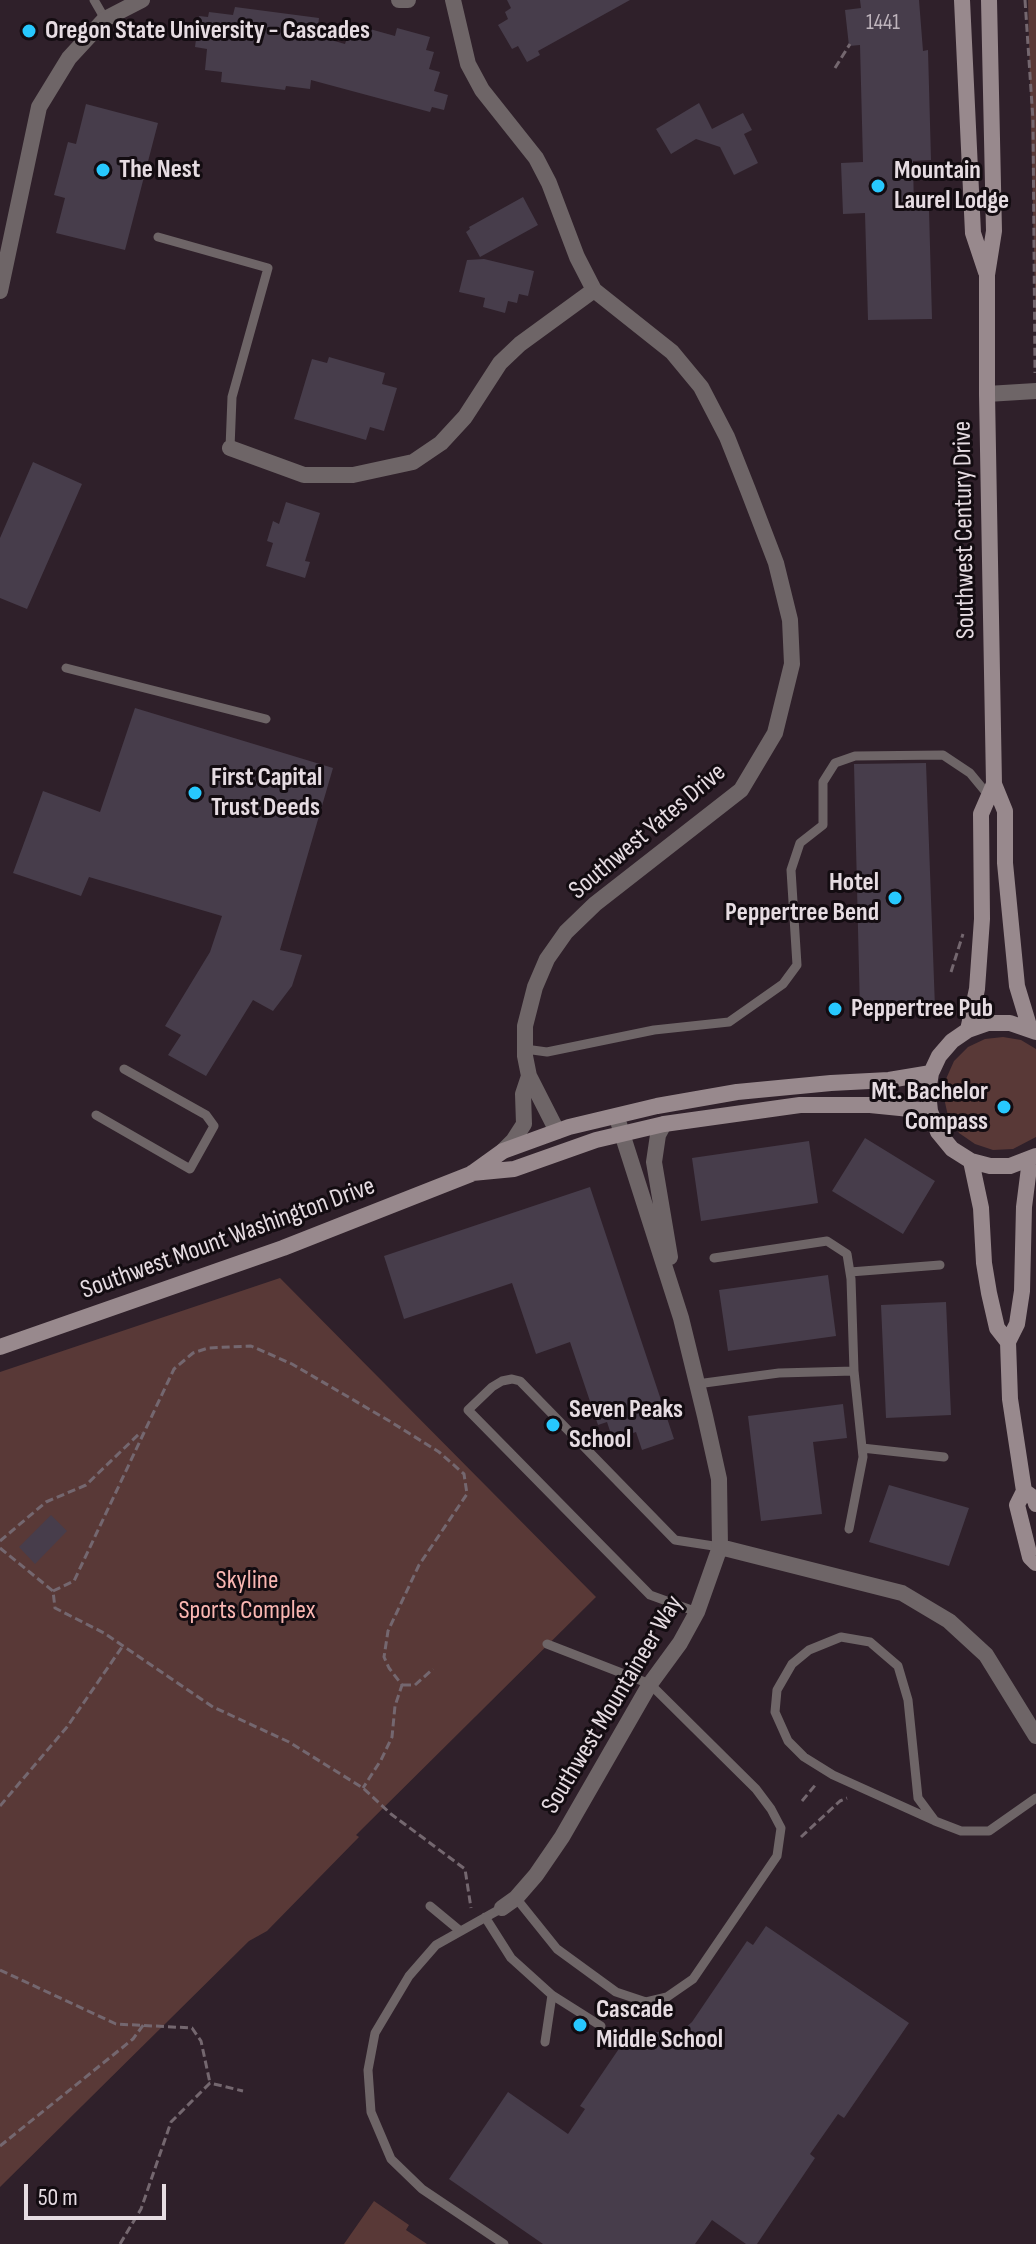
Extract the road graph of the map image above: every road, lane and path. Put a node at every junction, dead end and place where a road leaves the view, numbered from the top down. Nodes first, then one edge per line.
1 (94, 0) edge
2 (142, 0) edge
3 (399, 0) edge
4 (408, 0) edge
5 (453, 0) edge
6 (962, 0) edge
7 (989, 0) edge
8 (1025, 0) edge
9 (105, 19) junction
10 (850, 44) dead end
11 (835, 68) dead end
12 (158, 237) dead end
13 (987, 275) junction
14 (594, 290) junction
15 (0, 291) edge
16 (1036, 391) edge
17 (987, 394) junction
18 (230, 448) joint
19 (66, 668) dead end
20 (266, 719) dead end
21 (991, 790) junction
22 (968, 1030) junction
23 (1033, 1030) edge
24 (525, 1049) junction
25 (124, 1069) dead end
26 (931, 1073) junction
27 (529, 1076) junction
28 (930, 1111) junction
29 (616, 1114) junction
30 (96, 1115) dead end
31 (664, 1124) junction
32 (557, 1131) junction
33 (622, 1134) junction
34 (503, 1151) junction
35 (1033, 1158) edge
36 (971, 1161) junction
37 (471, 1174) junction
38 (714, 1258) dead end
39 (940, 1265) dead end
40 (850, 1272) junction
41 (681, 1318) junction
42 (1008, 1342) junction
43 (0, 1347) edge
44 (854, 1371) junction
45 (697, 1384) junction
46 (145, 1428) junction
47 (862, 1448) junction
48 (944, 1457) dead end
49 (1024, 1491) junction
50 (1036, 1504) edge
51 (849, 1529) dead end
52 (0, 1541) edge
53 (720, 1547) junction
54 (0, 1548) edge
55 (1036, 1563) edge
56 (53, 1591) junction
57 (697, 1612) junction
58 (547, 1644) dead end
59 (122, 1647) junction
60 (433, 1669) dead end
61 (650, 1684) junction
62 (402, 1685) junction
63 (1036, 1736) edge
64 (817, 1773) dead end
65 (363, 1788) junction
66 (849, 1798) dead end
67 (1036, 1798) edge
68 (802, 1801) dead end
69 (0, 1806) edge
70 (935, 1821) junction
71 (801, 1837) dead end
72 (516, 1898) junction
73 (430, 1906) dead end
74 (502, 1908) joint
75 (485, 1917) junction
76 (473, 1923) junction
77 (459, 1930) junction
78 (0, 1970) edge
79 (552, 1995) junction
80 (144, 2024) junction
81 (601, 2026) dead end
82 (545, 2042) dead end
83 (210, 2083) junction
84 (243, 2091) dead end
85 (0, 2146) edge
86 (120, 2244) edge
87 (504, 2244) edge

1 - 9 lane
2 - 9 street
3 - 4 street
5 - 14 street, Southwest Yates Drive
6 - 13 main road, Southwest Century Drive
7 - 13 main road, Southwest Century Drive
8 - 16 path
9 - 15 street
10 - 11 path
12 - 18 lane
13 - 17 main road, Southwest Century Drive
14 - 18 street
14 - 24 street, Southwest Yates Drive
16 - 17 street
17 - 21 main road, Southwest Century Drive
19 - 20 lane
21 - 22 main road, Southwest Century Drive
21 - 23 main road, Southwest Century Drive
21 - 24 lane
22 - 23 main road
22 - 26 main road
24 - 27 street, Southwest Yates Drive
25 - 30 lane
26 - 28 main road
26 - 29 main road, Southwest Mount Washington Drive
27 - 32 street, Southwest Yates Drive
27 - 34 street, Southwest Yates Drive
28 - 31 main road, Southwest Mount Washington Drive
28 - 36 main road
29 - 32 main road, Southwest Mount Washington Drive
29 - 33 street, Southwest Mountaineer Way
31 - 33 main road, Southwest Mount Washington Drive
31 - 41 street, Southwest Mountaineer Way
32 - 34 main road, Southwest Mount Washington Drive
33 - 37 main road, Southwest Mount Washington Drive
33 - 41 street, Southwest Mountaineer Way
34 - 37 main road, Southwest Mount Washington Drive
35 - 36 main road
35 - 42 main road
36 - 42 main road
37 - 43 main road, Southwest Mount Washington Drive
38 - 40 lane
39 - 40 lane
40 - 44 lane
41 - 45 street, Southwest Mountaineer Way
42 - 49 main road
44 - 45 lane
44 - 47 lane
45 - 53 street, Southwest Mountaineer Way
46 - 52 path
46 - 56 path
46 - 62 path
47 - 48 lane
47 - 51 lane
49 - 50 main road
49 - 55 main road
53 - 57 street, Southwest Mountaineer Way
53 - 57 lane
53 - 63 street
54 - 56 path
56 - 59 path
57 - 61 street, Southwest Mountaineer Way
58 - 61 lane
59 - 65 path
59 - 69 path
60 - 62 path
61 - 72 street, Southwest Mountaineer Way
61 - 72 lane
62 - 65 path
64 - 68 path
65 - 76 path
66 - 71 path
67 - 70 lane
70 - 70 lane
72 - 74 street, Southwest Mountaineer Way
73 - 77 lane
74 - 75 lane
75 - 76 lane
75 - 79 lane
76 - 77 lane
77 - 87 lane
78 - 80 path
79 - 81 lane
79 - 82 lane
80 - 83 path
80 - 85 path
83 - 84 path
83 - 86 path

